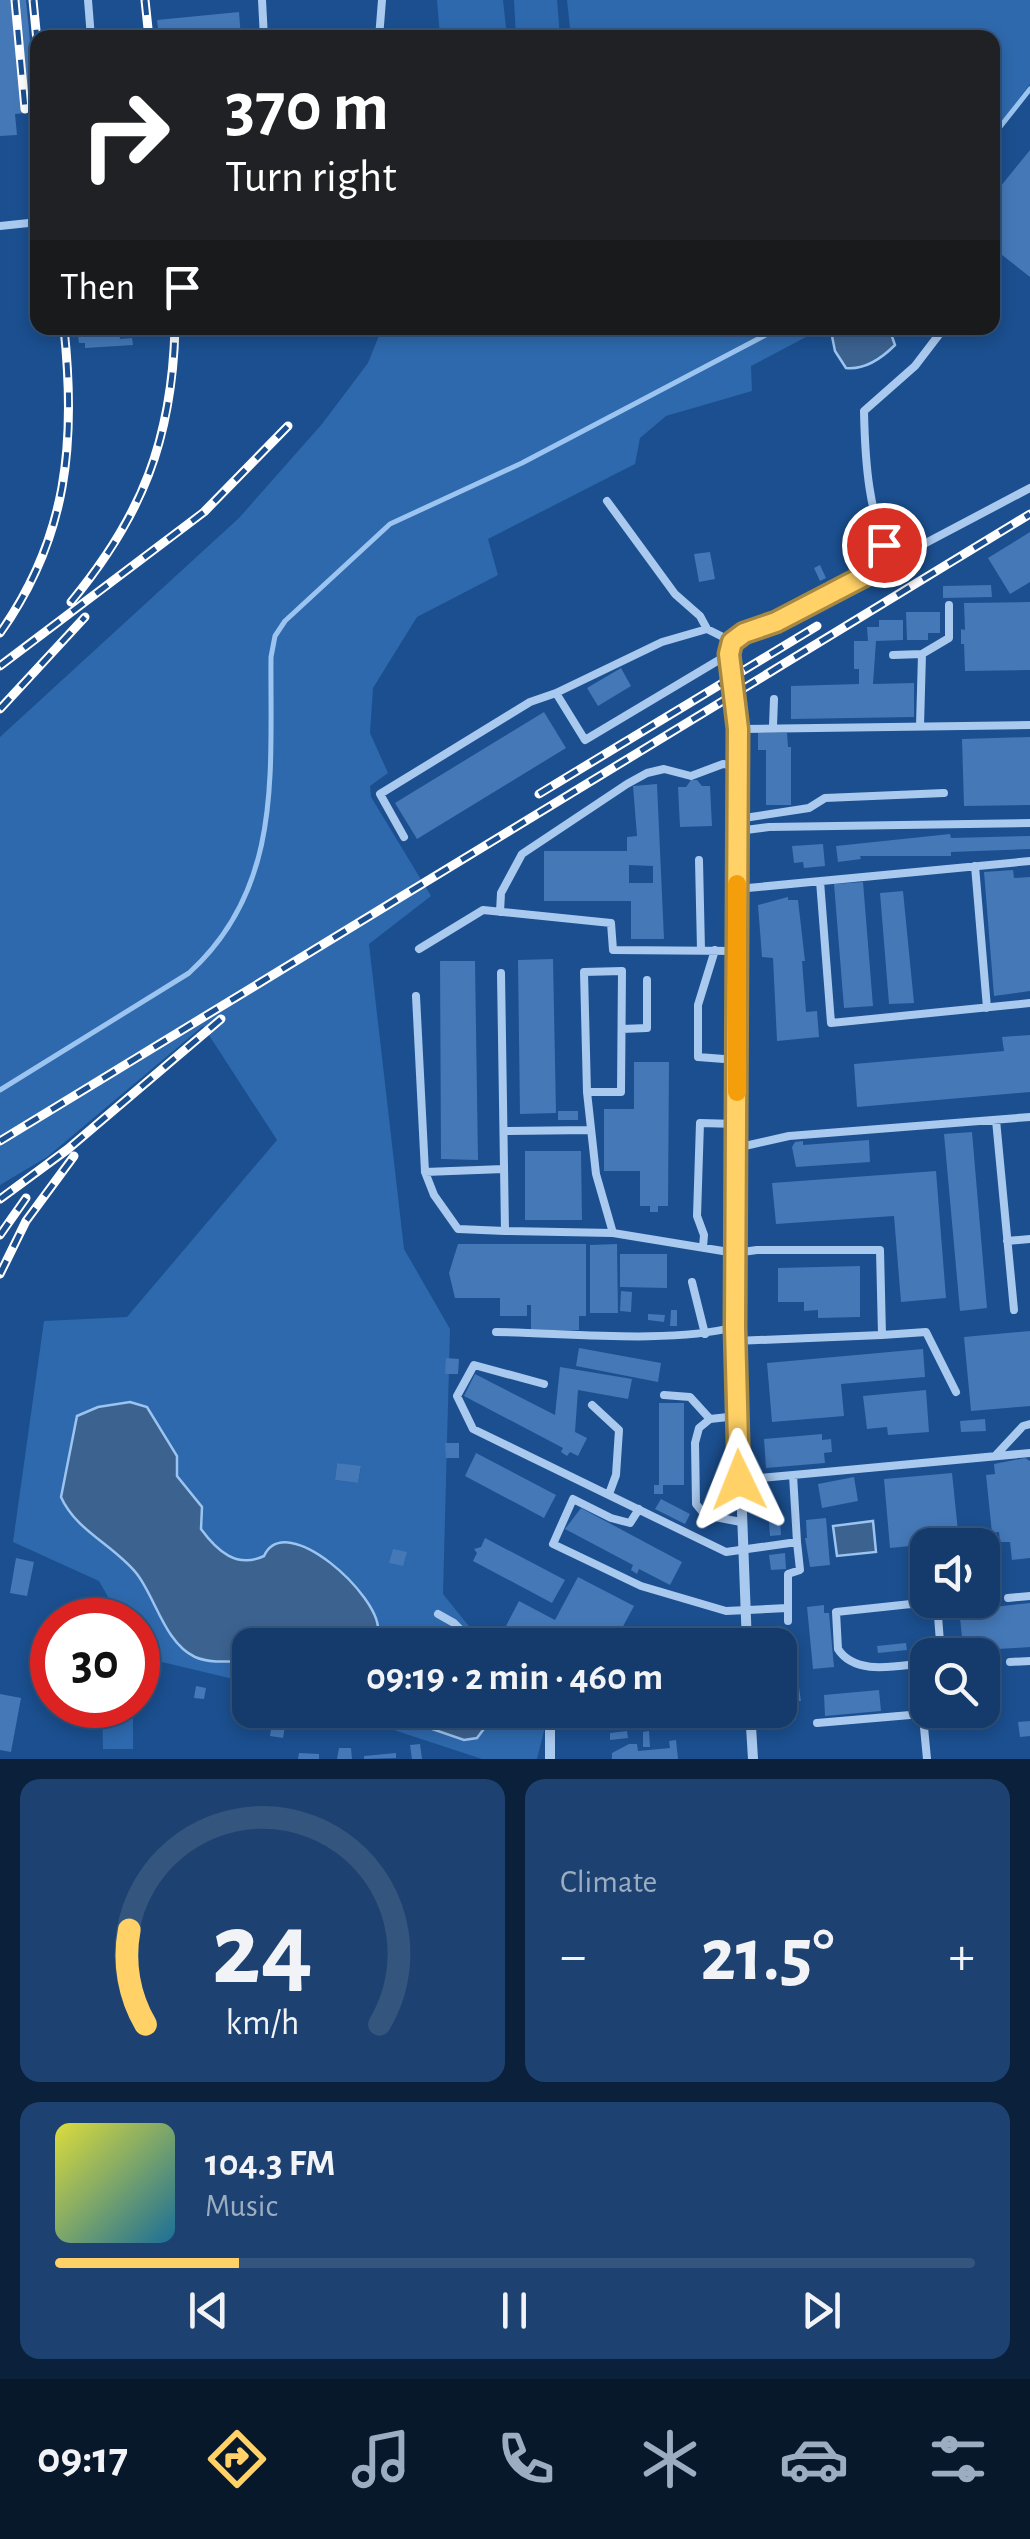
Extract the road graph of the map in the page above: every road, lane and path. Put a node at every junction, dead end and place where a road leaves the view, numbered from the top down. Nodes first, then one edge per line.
1 (88, 0) edge
2 (262, 0) edge
3 (382, 0) edge
4 (90, 30) edge
5 (263, 30) edge
6 (380, 30) edge
7 (30, 223) edge
8 (0, 226) edge
9 (938, 335) edge
10 (1030, 488) edge
11 (607, 501) dead end
12 (893, 561) junction
13 (949, 605) dead end
14 (708, 630) junction
15 (732, 642) junction
16 (729, 654) junction
17 (894, 654) dead end
18 (922, 654) junction
19 (556, 693) junction
20 (774, 699) dead end
21 (1030, 725) edge
22 (772, 726) junction
23 (920, 726) junction
24 (738, 729) junction
25 (738, 766) junction
26 (944, 794) dead end
27 (1030, 823) edge
28 (738, 825) junction
29 (404, 837) dead end
30 (698, 860) dead end
31 (1030, 861) edge
32 (975, 866) junction
33 (820, 881) junction
34 (737, 889) junction
35 (500, 912) junction
36 (419, 948) dead end
37 (701, 950) junction
38 (715, 950) junction
39 (737, 951) junction
40 (501, 972) dead end
41 (647, 980) dead end
42 (416, 996) dead end
43 (1030, 1004) edge
44 (988, 1008) junction
45 (622, 1029) junction
46 (737, 1060) junction
47 (587, 1092) junction
48 (1030, 1117) edge
49 (996, 1120) junction
50 (736, 1124) junction
51 (591, 1130) junction
52 (504, 1131) junction
53 (736, 1148) junction
54 (504, 1169) junction
55 (425, 1172) junction
56 (505, 1232) junction
57 (613, 1233) junction
58 (1030, 1239) edge
59 (1008, 1241) junction
60 (703, 1247) junction
61 (736, 1254) junction
62 (692, 1282) dead end
63 (1014, 1310) dead end
64 (735, 1328) junction
65 (496, 1332) dead end
66 (705, 1334) junction
67 (882, 1335) junction
68 (735, 1341) junction
69 (544, 1384) dead end
70 (956, 1392) dead end
71 (664, 1396) dead end
72 (592, 1405) dead end
73 (737, 1416) junction
74 (710, 1419) junction
75 (1030, 1424) edge
76 (1030, 1453) edge
77 (996, 1455) junction
78 (793, 1475) junction
79 (739, 1480) junction
80 (608, 1494) junction
81 (639, 1509) junction
82 (741, 1522) junction
83 (797, 1542) junction
84 (743, 1550) junction
85 (1030, 1596) edge
86 (1008, 1598) dead end
87 (787, 1608) junction
88 (746, 1612) junction
89 (438, 1614) dead end
90 (788, 1621) dead end
91 (459, 1628) edge
92 (746, 1628) edge
93 (940, 1638) edge
94 (1030, 1661) edge
95 (1010, 1662) dead end
96 (910, 1665) edge
97 (910, 1715) edge
98 (817, 1723) dead end
99 (550, 1728) edge
100 (751, 1728) edge
101 (923, 1728) edge
102 (550, 1759) edge
103 (753, 1759) edge
104 (926, 1759) edge

1 - 4 lane
2 - 5 lane
3 - 6 lane
7 - 8 lane
9 - 12 lane
10 - 12 lane
11 - 14 lane
12 - 15 lane
13 - 18 lane
14 - 15 lane
14 - 19 lane
15 - 16 lane
16 - 19 lane
16 - 24 street
17 - 18 lane
18 - 23 lane
19 - 29 lane
20 - 22 lane
21 - 23 lane
22 - 23 lane
22 - 24 lane
24 - 25 street
25 - 28 street
25 - 35 lane
26 - 28 lane
27 - 28 lane
28 - 34 street
30 - 37 lane
31 - 32 lane
32 - 33 lane
32 - 44 lane
33 - 34 lane
33 - 44 lane
34 - 39 street
35 - 36 lane
35 - 37 lane
37 - 38 lane
38 - 39 lane
38 - 46 lane
39 - 46 street
40 - 52 lane
41 - 45 lane
42 - 55 lane
43 - 44 lane
45 - 47 lane
45 - 47 lane
46 - 50 street
47 - 51 lane
48 - 49 lane
49 - 53 lane
49 - 59 lane
50 - 53 street
50 - 60 lane
51 - 52 lane
51 - 57 lane
52 - 54 lane
53 - 61 street
54 - 55 lane
54 - 56 lane
55 - 56 lane
56 - 57 lane
57 - 60 lane
58 - 59 lane
59 - 63 lane
60 - 61 lane
61 - 64 street
61 - 67 lane
62 - 66 lane
64 - 66 lane
64 - 68 street
65 - 66 lane
67 - 68 lane
67 - 70 lane
68 - 73 street
69 - 80 lane
71 - 74 lane
72 - 80 lane
73 - 74 lane
73 - 79 street
74 - 82 lane
75 - 77 lane
76 - 77 lane
77 - 78 lane
78 - 79 lane
78 - 83 lane
79 - 82 street
80 - 81 lane
81 - 84 lane
81 - 88 lane
82 - 84 street
83 - 84 lane
83 - 87 lane
84 - 88 street
85 - 86 lane
87 - 88 lane
87 - 90 lane
88 - 92 street
89 - 91 lane
93 - 96 lane
94 - 95 lane
97 - 98 lane
99 - 102 street
100 - 103 street
101 - 104 lane

